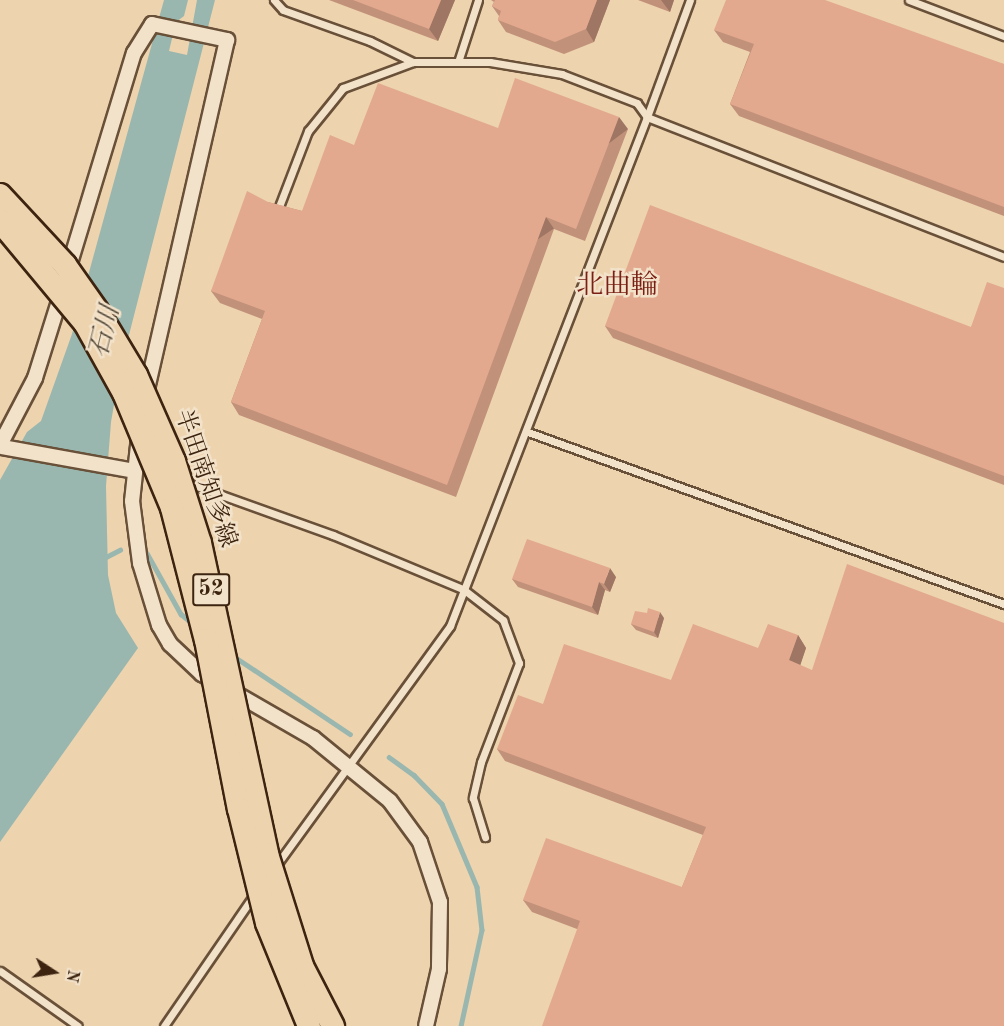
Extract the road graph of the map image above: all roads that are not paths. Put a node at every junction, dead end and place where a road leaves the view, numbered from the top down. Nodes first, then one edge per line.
1 (274, 0) edge
2 (478, 0) edge
3 (690, 0) edge
4 (909, 0) edge
5 (1004, 36) edge
6 (413, 62) junction
7 (458, 62) junction
8 (647, 117) junction
9 (0, 195) edge
10 (278, 209) edge
11 (0, 221) edge
12 (1004, 257) edge
13 (528, 432) junction
14 (1, 446) edge
15 (132, 470) junction
16 (463, 589) junction
17 (1004, 604) edge
18 (350, 768) junction
19 (485, 837) dead end
20 (0, 971) edge
21 (78, 1026) edge
22 (164, 1026) edge
23 (309, 1026) edge
24 (333, 1026) edge
25 (426, 1026) edge

1 - 6 lane
2 - 7 lane
3 - 8 lane
4 - 5 lane
6 - 7 lane
6 - 10 lane
7 - 8 lane
8 - 12 lane
8 - 13 lane
9 - 24 main road, 半田南知多線 / 52, bridge
11 - 23 main road, 半田南知多線 / 52, bridge
13 - 16 lane
13 - 17 lane
14 - 15 street
14 - 15 street
15 - 16 lane
15 - 18 street
16 - 18 lane
16 - 19 lane
18 - 22 lane
18 - 25 street
20 - 21 lane

